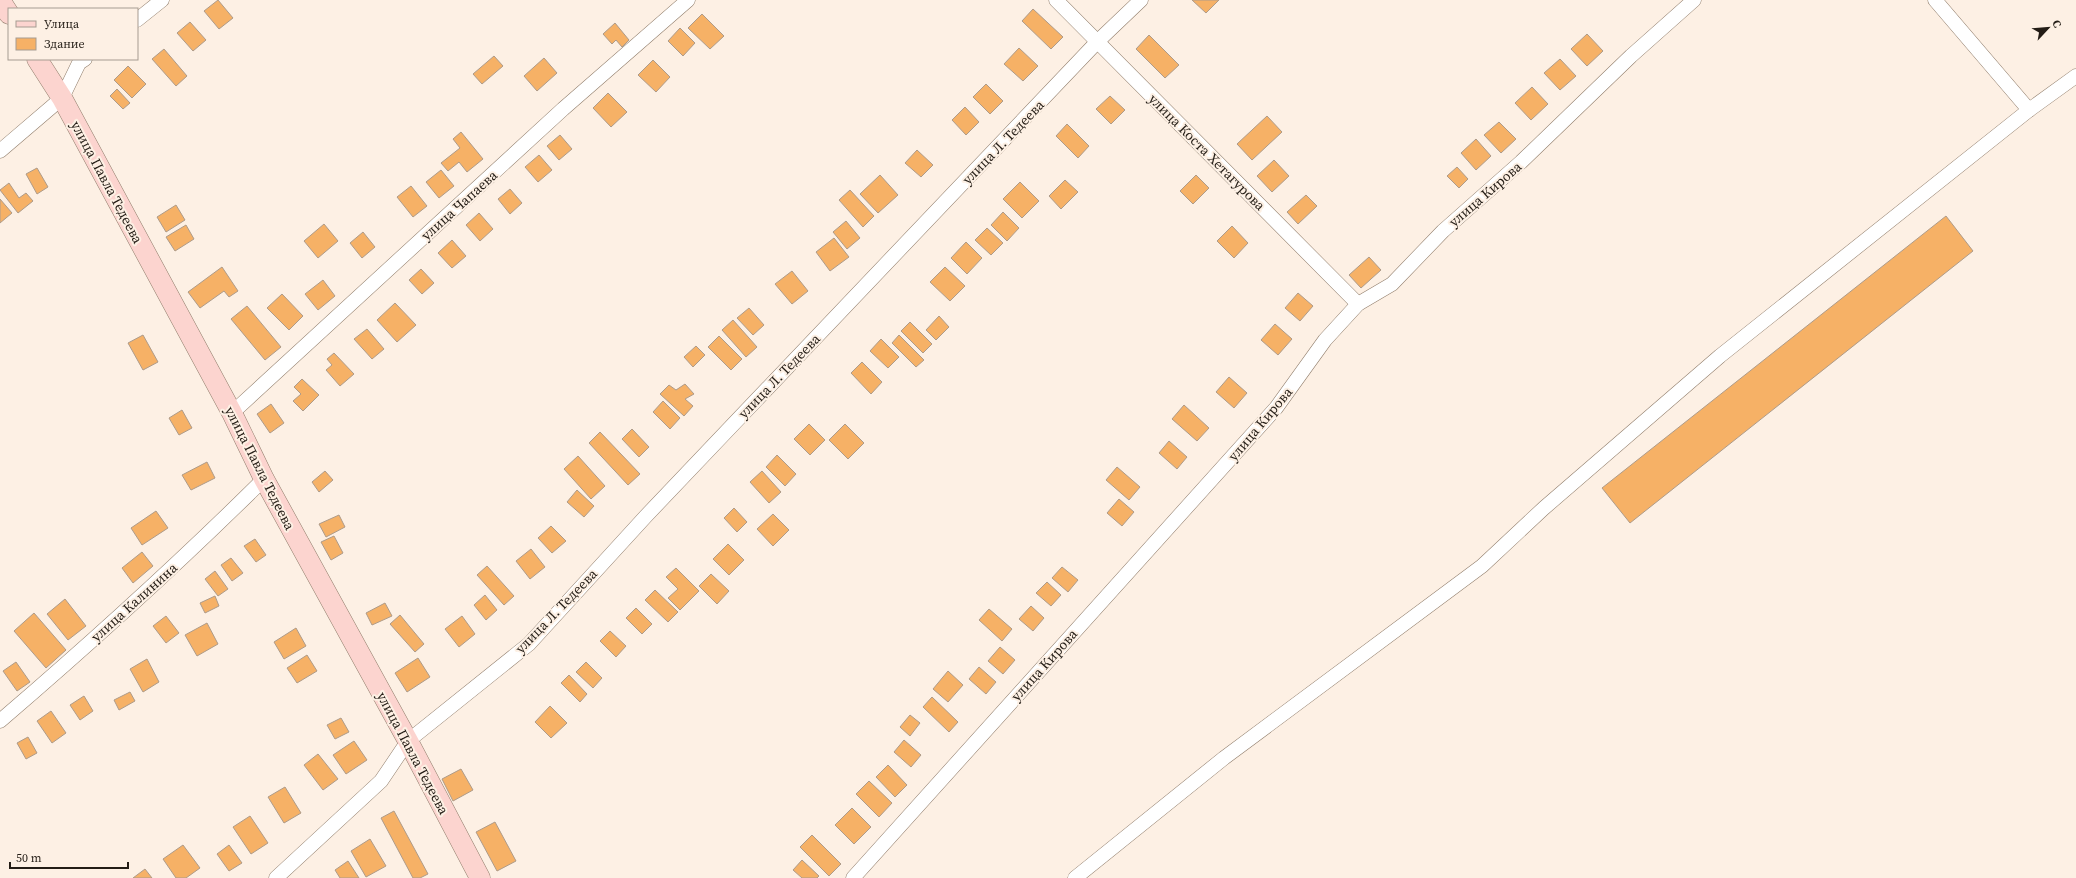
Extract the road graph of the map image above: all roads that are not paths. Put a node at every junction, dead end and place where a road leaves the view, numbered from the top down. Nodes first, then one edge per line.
1 (0, 0) edge
2 (162, 0) edge
3 (688, 0) edge
4 (1056, 0) edge
5 (1141, 0) edge
6 (1694, 0) edge
7 (1935, 0) edge
8 (8, 12) edge
9 (138, 19) edge
10 (1098, 42) junction
11 (38, 60) edge
12 (84, 60) edge
13 (2076, 76) edge
14 (62, 98) junction
15 (2030, 110) junction
16 (0, 150) edge
17 (1358, 304) junction
18 (232, 413) junction
19 (264, 479) junction
20 (0, 721) edge
21 (408, 741) junction
22 (276, 878) edge
23 (480, 878) edge
24 (854, 878) edge
25 (1075, 878) edge

1 - 8 main road
2 - 9 street
3 - 18 street, улица Чапаева
4 - 10 street, улица Коста Хетагурова
5 - 10 street, улица Л. Тедеева
6 - 17 street, улица Кирова
7 - 15 street
10 - 17 street, улица Коста Хетагурова
10 - 21 street, улица Л. Тедеева
11 - 14 main road, улица Павла Тедеева
12 - 14 street
13 - 15 street
14 - 16 street
14 - 18 main road, улица Павла Тедеева
15 - 25 street
17 - 24 street, улица Кирова
18 - 19 main road, улица Павла Тедеева
19 - 20 street, улица Калинина
19 - 21 main road, улица Павла Тедеева
21 - 22 street, улица Л. Тедеева
21 - 23 main road, улица Павла Тедеева

